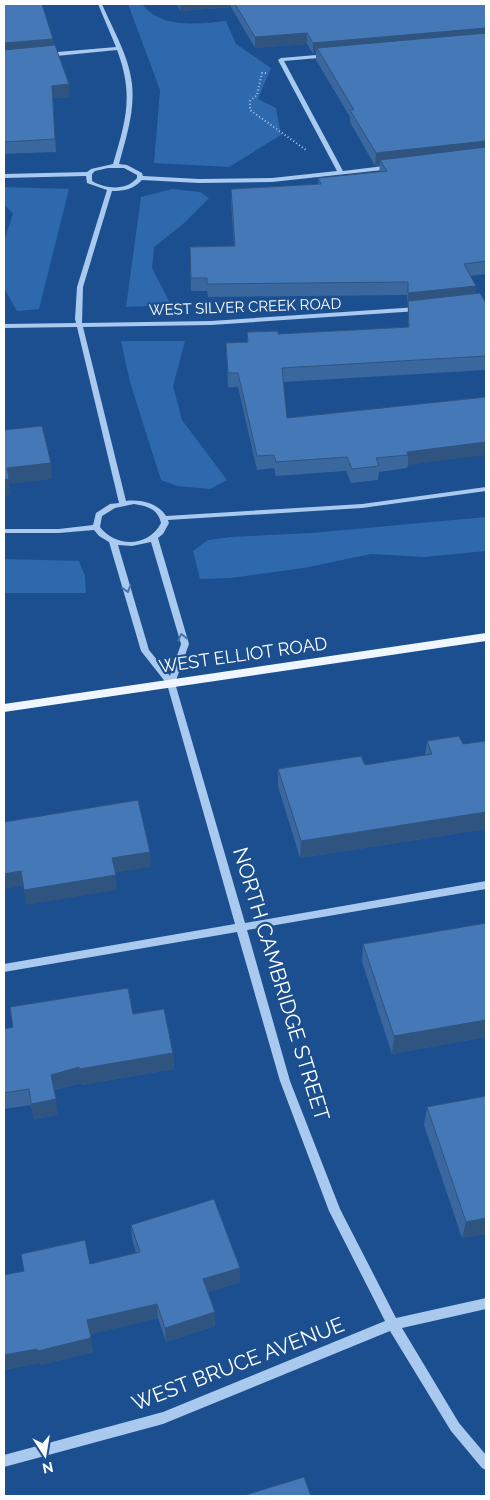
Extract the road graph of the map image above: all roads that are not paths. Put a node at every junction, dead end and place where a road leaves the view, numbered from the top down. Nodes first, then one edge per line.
1 (100, 4) edge
2 (118, 48) junction
3 (42, 55) edge
4 (340, 55) edge
5 (116, 165) junction
6 (399, 166) edge
7 (341, 172) junction
8 (89, 174) junction
9 (4, 176) edge
10 (140, 178) junction
11 (110, 189) junction
12 (429, 308) edge
13 (80, 325) junction
14 (4, 326) edge
15 (486, 489) edge
16 (123, 503) junction
17 (164, 518) junction
18 (96, 527) junction
19 (4, 532) edge
20 (154, 538) junction
21 (113, 542) junction
22 (486, 638) edge
23 (172, 683) junction
24 (4, 708) edge
25 (486, 885) edge
26 (241, 927) junction
27 (4, 968) edge
28 (486, 1303) edge
29 (393, 1324) junction
30 (4, 1461) edge
31 (486, 1464) edge

1 - 2 street
2 - 3 street
2 - 5 street
4 - 7 street
5 - 8 street
5 - 10 street
6 - 7 street
7 - 10 street
8 - 9 street
8 - 11 street
10 - 11 street
11 - 13 street
12 - 13 street, WEST SILVER CREEK ROAD
13 - 14 street, WEST SILVER CREEK ROAD
13 - 16 street
15 - 17 street
16 - 17 street
16 - 18 street
17 - 20 street
18 - 19 street
18 - 21 street
20 - 21 street
23 -> 20 street
21 -> 23 street
22 - 23 main road, WEST ELLIOT ROAD
23 - 24 main road, WEST ELLIOT ROAD
23 - 26 street, NORTH CAMBRIDGE STREET
25 - 26 street
26 - 27 street
26 - 29 street, NORTH CAMBRIDGE STREET
28 - 29 street, WEST BRUCE AVENUE
29 - 30 street, WEST BRUCE AVENUE
29 - 31 street, NORTH CAMBRIDGE STREET

